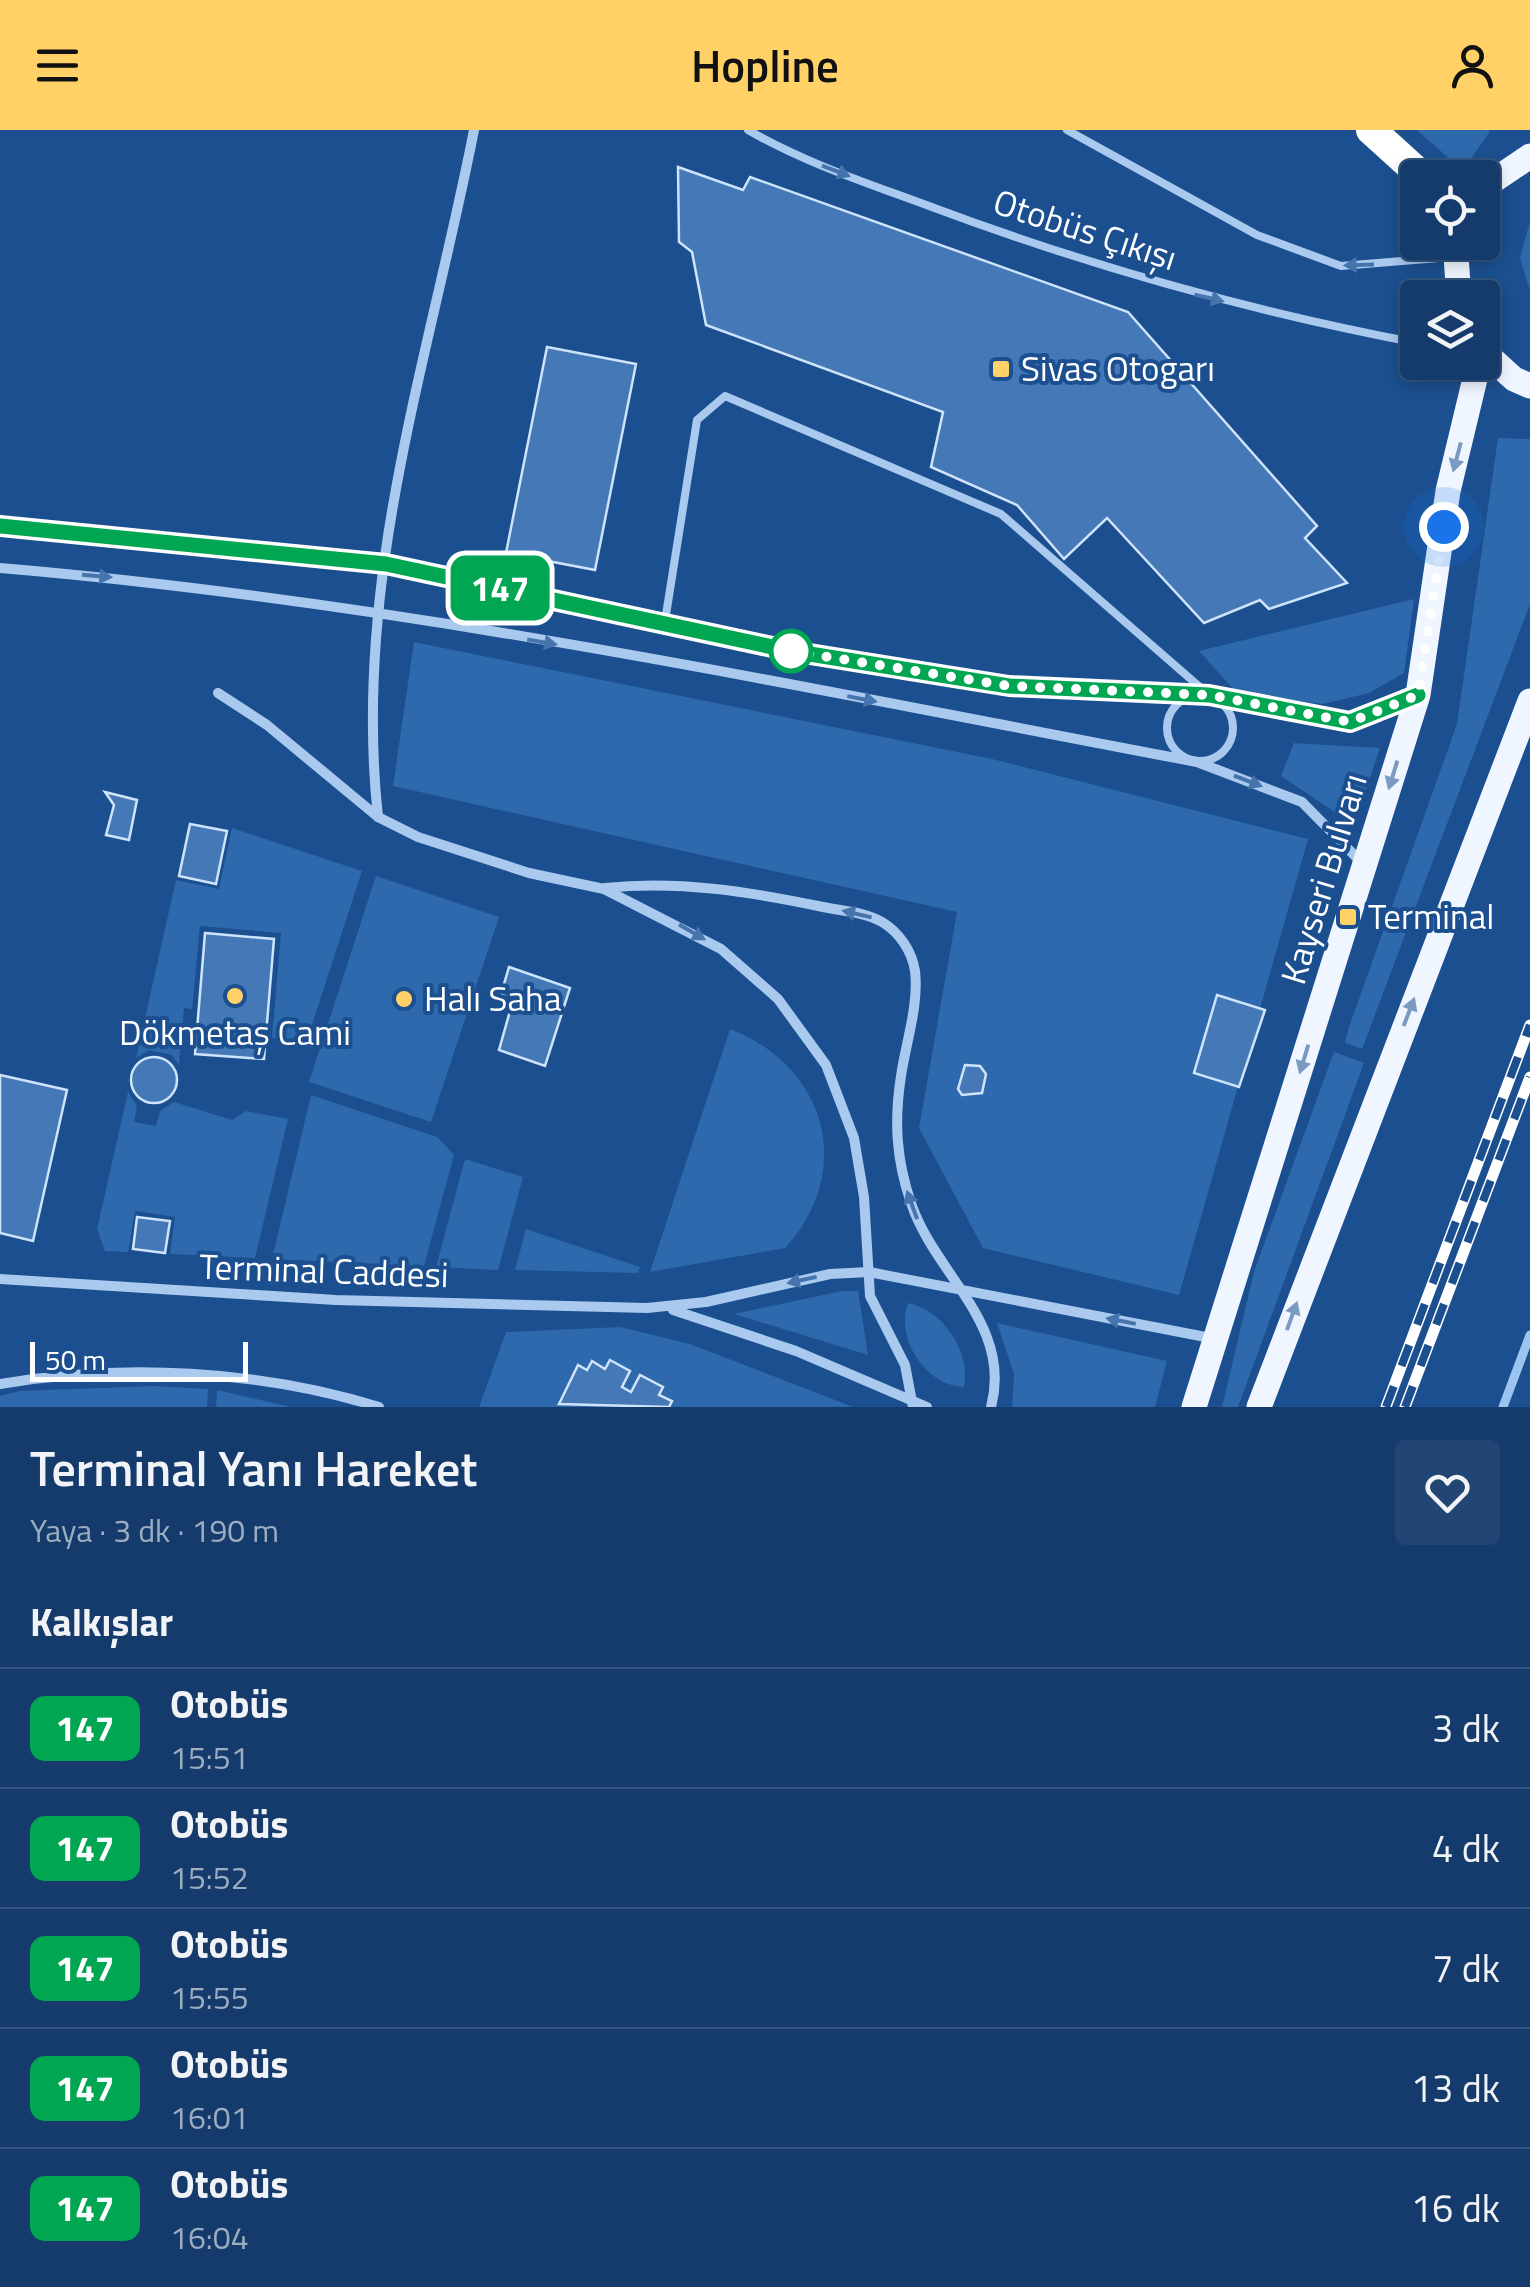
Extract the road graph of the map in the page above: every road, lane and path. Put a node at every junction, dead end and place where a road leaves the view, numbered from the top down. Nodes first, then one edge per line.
1 (474, 130) edge
2 (748, 130) edge
3 (1067, 130) edge
4 (1371, 130) edge
5 (1530, 156) edge
6 (1404, 160) edge
7 (1500, 176) edge
8 (1400, 257) edge
9 (1400, 338) edge
10 (1500, 366) edge
11 (1475, 380) edge
12 (1530, 386) edge
13 (0, 526) edge
14 (386, 564) junction
15 (0, 568) edge
16 (378, 610) junction
17 (665, 621) junction
18 (218, 693) dead end
19 (1209, 695) junction
20 (1418, 695) junction
21 (1530, 701) edge
22 (1197, 762) junction
23 (378, 817) junction
24 (1365, 866) junction
25 (604, 888) junction
26 (869, 1272) junction
27 (0, 1279) edge
28 (959, 1290) junction
29 (647, 1308) junction
30 (1217, 1339) junction
31 (0, 1384) edge
32 (913, 1404) edge
33 (379, 1407) edge
34 (927, 1407) edge
35 (991, 1407) edge
36 (1194, 1407) edge
37 (1259, 1407) edge

1 - 14 street
2 -> 9 lane, Otobüs Çıkışı
8 -> 3 lane
4 - 6 highway
5 - 7 main road
10 - 12 main road
11 -> 20 main road, Kayseri Bulvarı
13 - 14 street
14 - 16 street
14 - 17 street
15 -> 16 street
16 -> 22 street
16 - 23 street
17 - 19 street
17 - 19 lane
18 - 23 street
19 - 20 street
19 - 22 lane
19 - 22 lane
20 -> 24 main road, Kayseri Bulvarı
37 -> 21 main road
22 -> 24 street
23 - 25 street
24 -> 30 main road, Kayseri Bulvarı
25 -> 26 street
28 -> 25 street
26 - 28 street, Terminal Caddesi
26 -> 29 street, Terminal Caddesi
26 - 32 street
27 - 29 street, Terminal Caddesi
30 -> 28 street, Terminal Caddesi
28 - 35 street
29 - 32 street, Terminal Caddesi
30 - 36 main road, Kayseri Bulvarı
31 - 33 street
32 - 34 street, Terminal Caddesi

